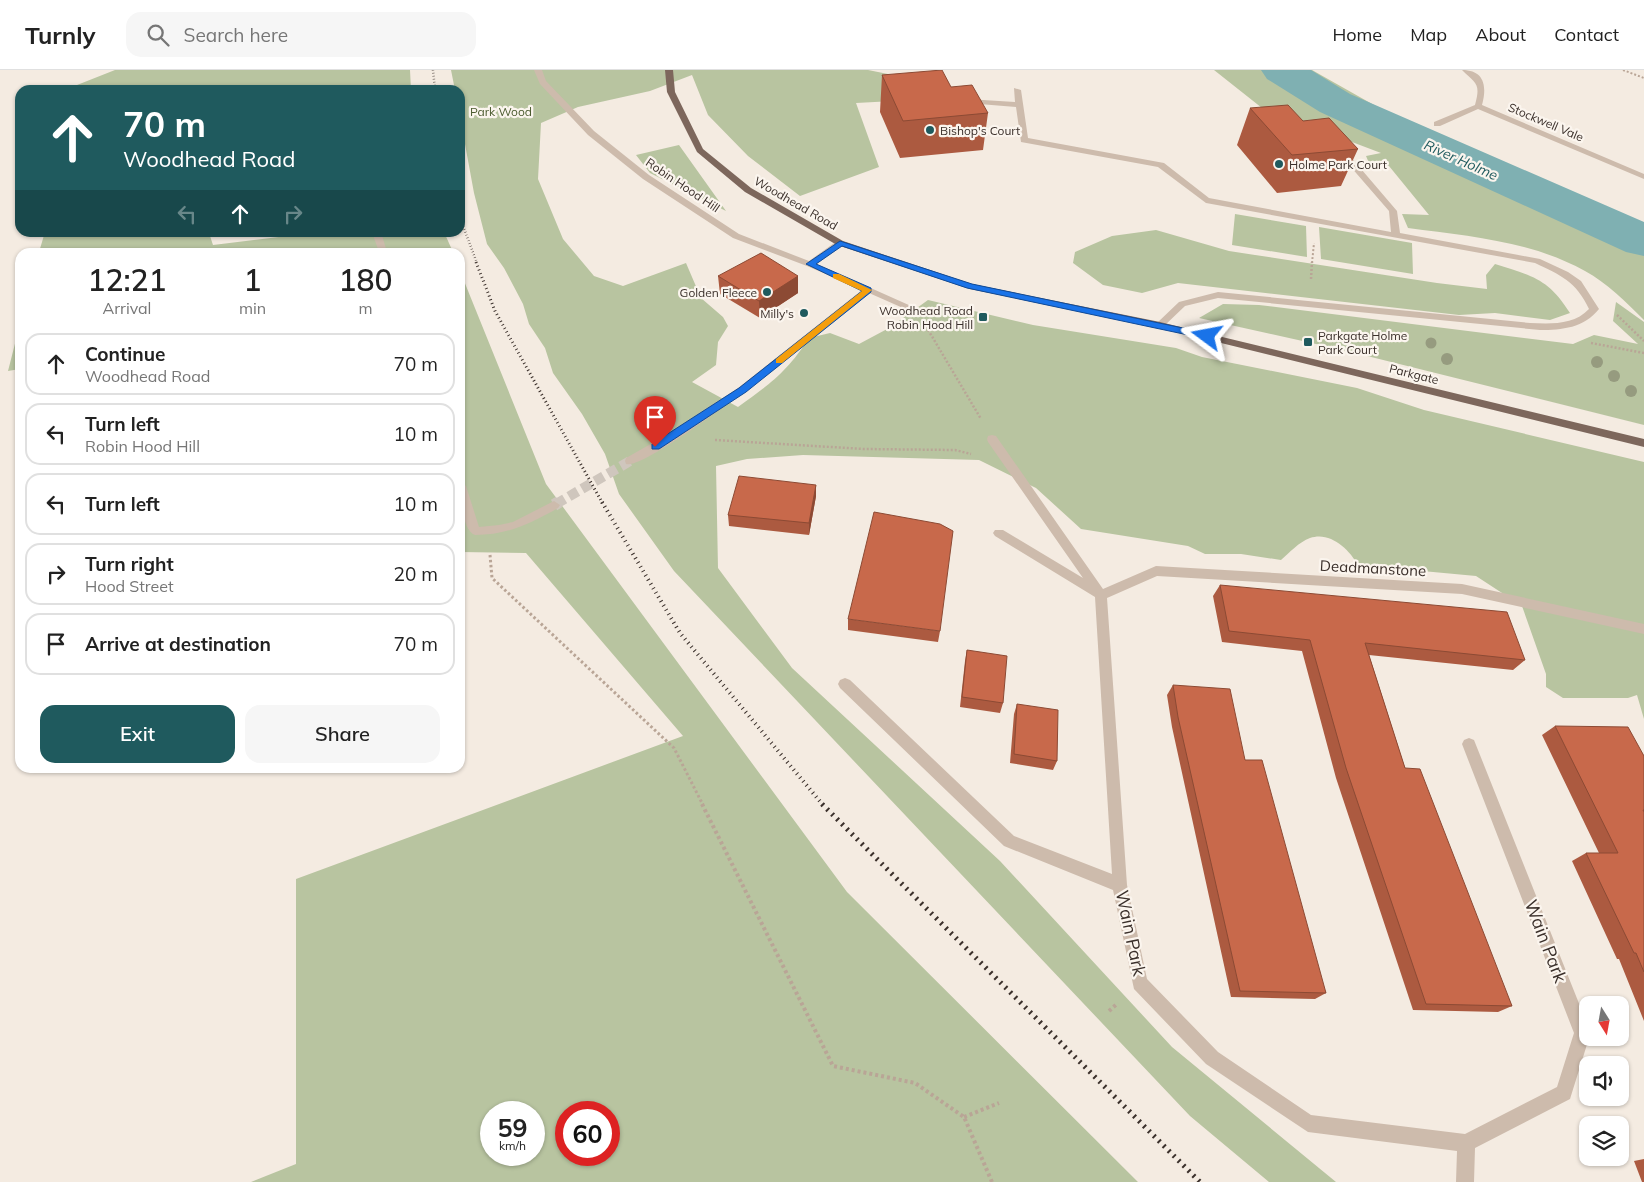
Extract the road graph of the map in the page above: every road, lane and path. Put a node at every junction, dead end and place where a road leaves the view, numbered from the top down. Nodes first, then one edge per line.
1 (538, 70) edge
2 (669, 70) edge
3 (1466, 70) edge
4 (1623, 70) edge
5 (1644, 78) edge
6 (1017, 90) dead end
7 (963, 100) edge
8 (1019, 105) junction
9 (1478, 106) junction
10 (1437, 124) dead end
11 (1345, 145) edge
12 (1644, 177) edge
13 (1396, 234) junction
14 (840, 243) junction
15 (886, 260) joint
16 (810, 264) junction
17 (868, 290) junction
18 (906, 306) joint
19 (1160, 325) junction
20 (1563, 326) junction
21 (1644, 353) edge
22 (992, 439) joint
23 (668, 440) junction
24 (1644, 443) edge
25 (630, 461) tunnel mouth
26 (1008, 462) junction
27 (465, 501) edge
28 (554, 505) tunnel mouth
29 (999, 533) dead end
30 (492, 578) dead end
31 (1101, 595) junction
32 (1644, 629) edge
33 (845, 684) dead end
34 (1469, 744) dead end
35 (1120, 885) junction
36 (999, 1103) dead end
37 (964, 1117) junction
38 (1466, 1142) junction
39 (992, 1182) edge
40 (1465, 1182) edge

1 - 16 street, Robin Hood Hill
2 - 14 main road, Woodhead Road
3 - 9 street
4 - 5 path
6 - 8 street
7 - 8 street
8 - 13 street
9 - 10 street
9 - 12 street, Stockwell Vale
11 - 13 street
13 - 20 street
14 - 15 main road, Woodhead Road
14 - 16 street
15 - 19 main road, Parkgate
16 - 17 street, Robin Hood Hill
17 - 18 street, Robin Hood Hill
17 - 23 street
18 - 22 path
19 - 20 street
19 - 24 main road, Parkgate
20 - 21 path
22 - 26 street
23 - 25 street
23 - 26 path
26 - 31 street
27 - 28 street
29 - 31 street
30 - 37 path
31 - 32 street, Deadmanstone
31 - 35 street, Wain Park
33 - 35 street
34 - 38 street, Wain Park
35 - 38 street, Wain Park
36 - 37 path
37 - 39 path
38 - 40 street

